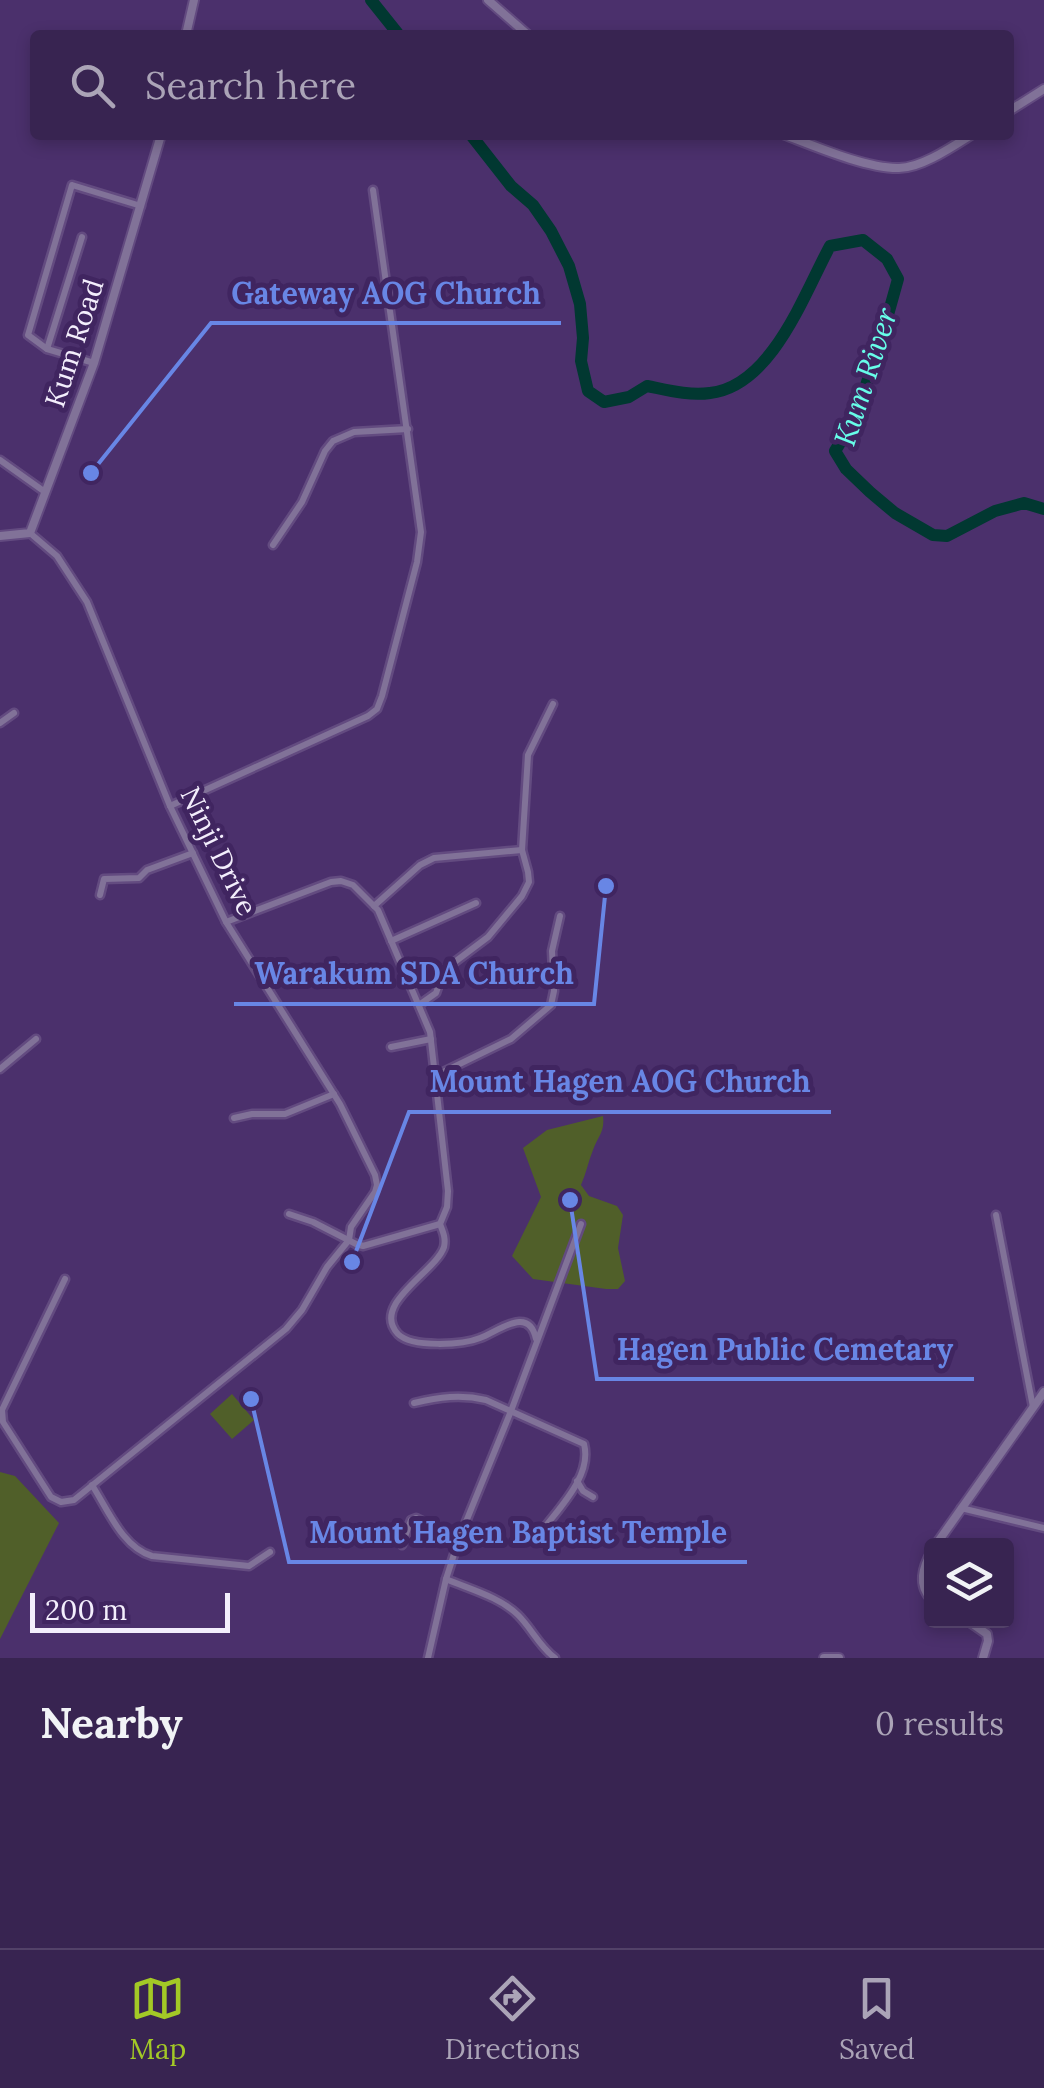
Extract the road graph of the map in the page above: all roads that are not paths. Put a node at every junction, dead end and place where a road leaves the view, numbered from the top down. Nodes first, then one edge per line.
1 (194, 0) edge
2 (488, 0) edge
3 (187, 30) edge
4 (522, 30) edge
5 (1044, 90) edge
6 (1014, 108) edge
7 (161, 140) edge
8 (799, 140) edge
9 (962, 140) edge
10 (373, 190) dead end
11 (142, 206) junction
12 (82, 237) dead end
13 (47, 349) junction
14 (94, 363) junction
15 (408, 429) junction
16 (0, 460) edge
17 (46, 493) junction
18 (30, 533) junction
19 (0, 536) edge
20 (273, 545) dead end
21 (553, 704) dead end
22 (14, 713) dead end
23 (0, 723) edge
24 (170, 806) junction
25 (522, 850) junction
26 (193, 853) junction
27 (100, 895) dead end
28 (476, 903) dead end
29 (374, 906) junction
30 (560, 916) dead end
31 (226, 922) junction
32 (391, 941) junction
33 (419, 1005) junction
34 (36, 1039) dead end
35 (430, 1039) junction
36 (391, 1047) dead end
37 (0, 1069) edge
38 (435, 1076) junction
39 (334, 1094) junction
40 (234, 1118) dead end
41 (288, 1214) dead end
42 (996, 1216) dead end
43 (440, 1224) junction
44 (580, 1224) dead end
45 (349, 1240) junction
46 (65, 1278) dead end
47 (536, 1341) junction
48 (1044, 1392) edge
49 (414, 1403) dead end
50 (1033, 1407) junction
51 (511, 1411) junction
52 (577, 1481) junction
53 (92, 1485) junction
54 (593, 1497) dead end
55 (960, 1508) junction
56 (545, 1527) dead end
57 (1044, 1528) edge
58 (940, 1538) edge
59 (459, 1540) junction
60 (402, 1544) dead end
61 (270, 1552) dead end
62 (924, 1565) edge
63 (446, 1578) junction
64 (924, 1591) edge
65 (978, 1628) edge
66 (428, 1658) edge
67 (555, 1658) edge
68 (824, 1658) edge
69 (839, 1658) edge
70 (982, 1658) edge

1 - 3 street
2 - 4 street
5 - 6 street
7 - 11 street, Kum Road
8 - 9 street
10 - 15 street
11 - 13 street
11 - 14 street, Kum Road
12 - 13 street
13 - 14 street
14 - 17 street, Kum Road
15 - 20 street
15 - 24 street
16 - 17 street
17 - 18 street, Kum Road
18 - 19 street
18 - 24 street, Ninji Drive
21 - 25 street
22 - 23 street
24 - 26 street, Ninji Drive
25 - 29 street
25 - 33 street
26 - 27 street
26 - 31 street, Ninji Drive
28 - 32 street
29 - 31 street
29 - 32 street
30 - 38 street
31 - 39 street, Ninji Drive
32 - 33 street
33 - 35 street
34 - 37 street
35 - 36 street
35 - 38 street
38 - 43 street
39 - 40 street
39 - 45 street, Ninji Drive
41 - 45 street
42 - 50 street
43 - 45 street
43 - 47 street
44 - 47 street
45 - 53 street, Ninji Drive
46 - 53 street
47 - 51 street
48 - 50 street
49 - 51 street
50 - 55 street
51 - 52 street
51 - 59 street
52 - 54 street
52 - 56 street
53 - 61 street
55 - 57 street
55 - 58 street
59 - 60 street
59 - 63 street
62 - 64 street
63 - 66 street
63 - 67 street
65 - 70 street
68 - 69 street

